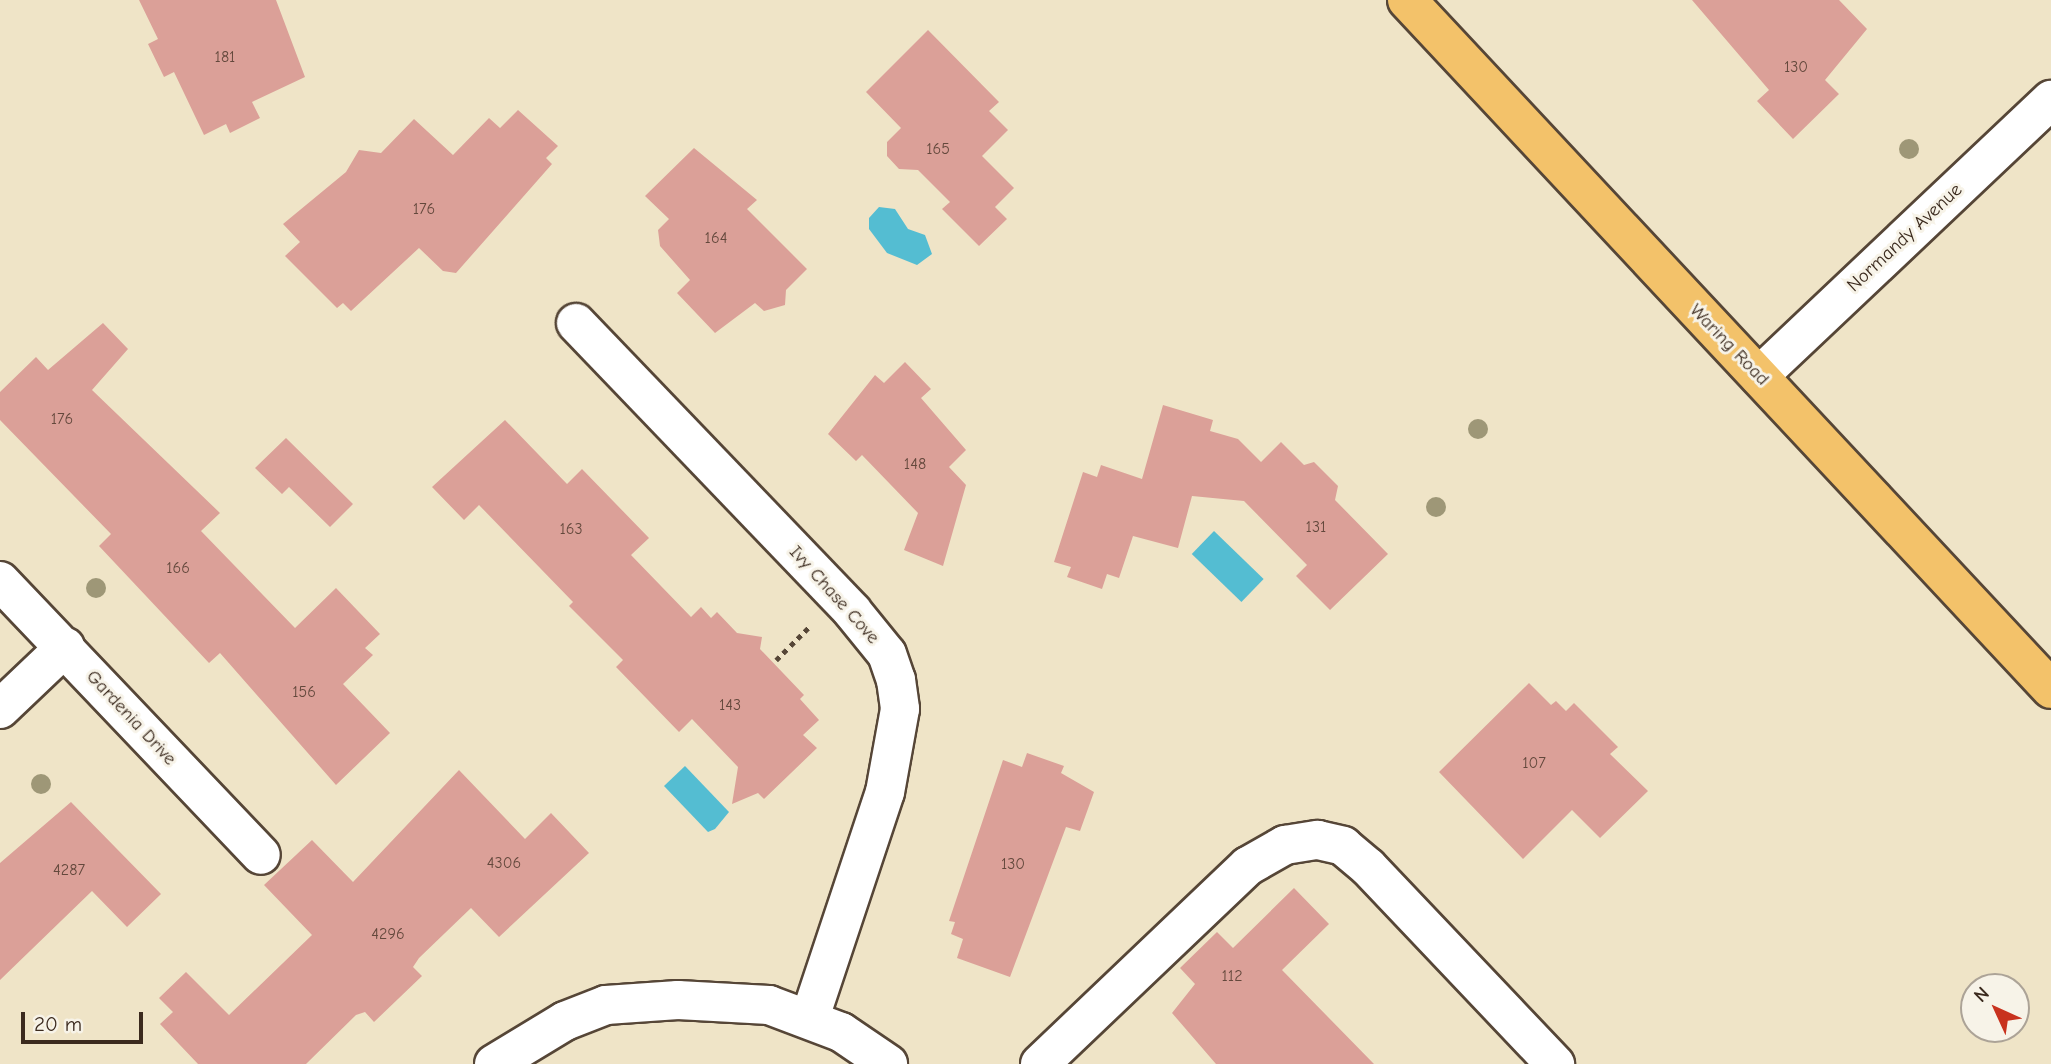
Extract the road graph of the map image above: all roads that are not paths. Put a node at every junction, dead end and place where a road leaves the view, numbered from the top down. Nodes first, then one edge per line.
1 (1407, 0) edge
2 (2051, 100) edge
3 (576, 323) dead end
4 (1759, 376) junction
5 (0, 580) edge
6 (65, 648) junction
7 (2051, 690) edge
8 (0, 709) edge
9 (261, 855) dead end
10 (810, 1018) junction
11 (494, 1064) edge
12 (888, 1064) edge
13 (1040, 1064) edge
14 (1555, 1064) edge

1 - 4 main road, Waring Road
2 - 4 street, Normandy Avenue
3 - 10 street, Ivy Chase Cove
4 - 7 main road, Waring Road
5 - 6 street, Gardenia Drive
6 - 8 street
6 - 9 street, Gardenia Drive
10 - 11 street
10 - 12 street
13 - 14 street

